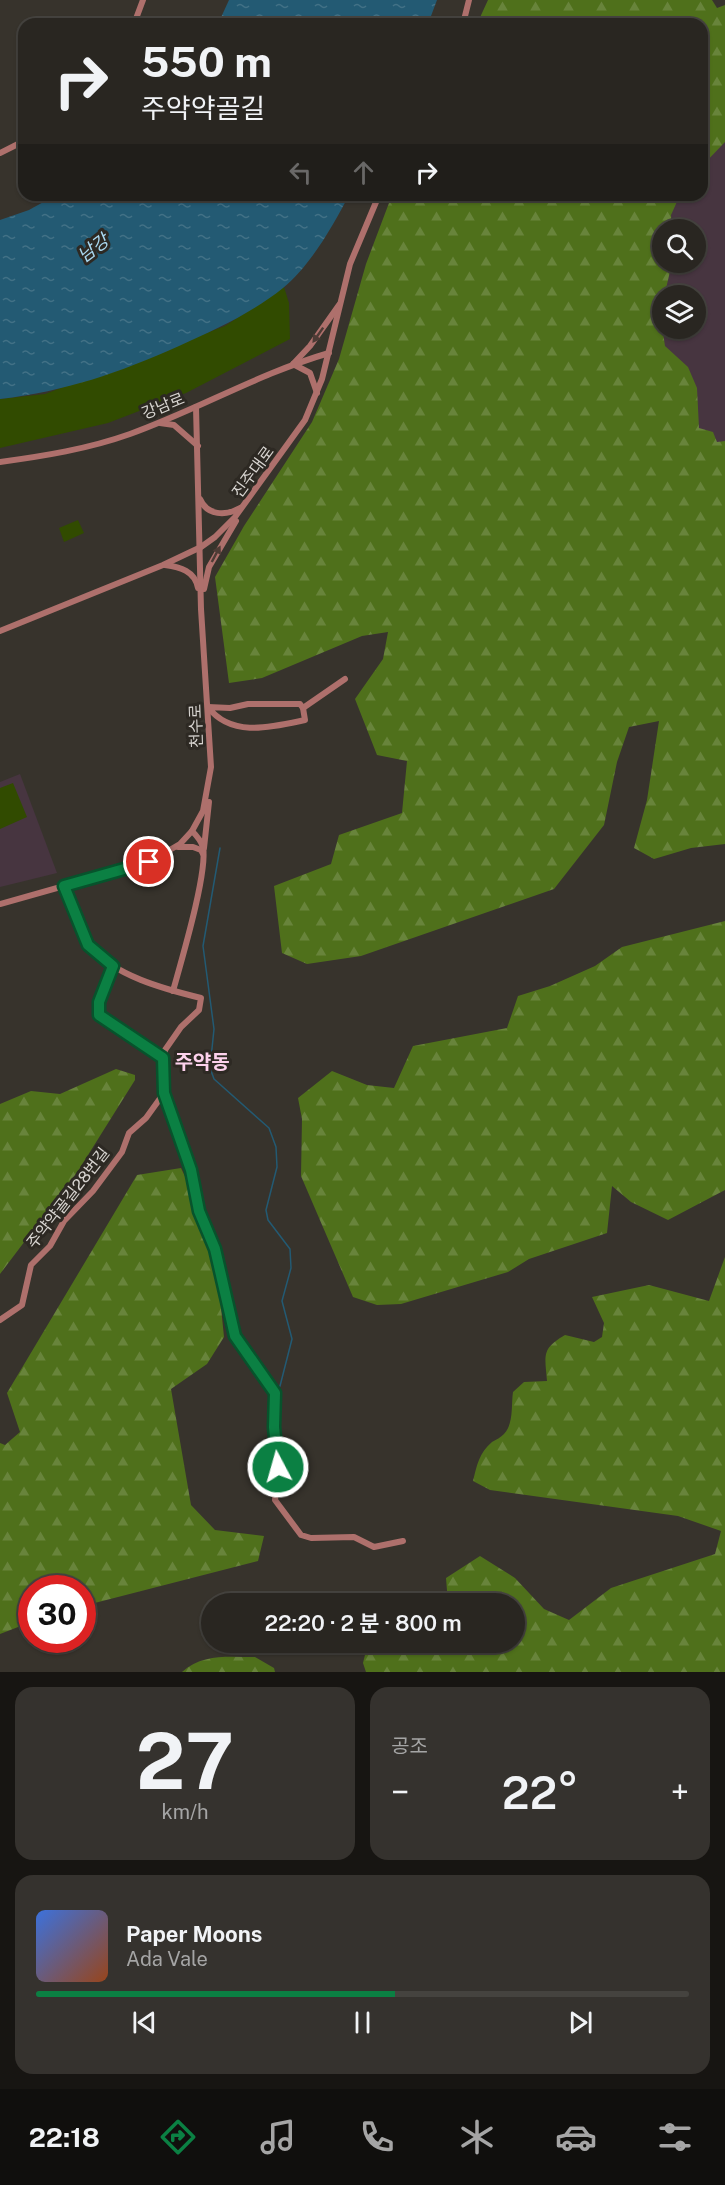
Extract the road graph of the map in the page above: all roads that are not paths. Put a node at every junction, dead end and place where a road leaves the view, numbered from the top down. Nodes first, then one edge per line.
1 (143, 0) edge
2 (469, 0) edge
3 (136, 18) edge
4 (464, 18) edge
5 (18, 144) edge
6 (0, 153) edge
7 (376, 201) edge
8 (341, 302) junction
9 (328, 353) junction
10 (292, 364) junction
11 (317, 393) junction
12 (196, 407) junction
13 (160, 423) junction
14 (198, 446) junction
15 (0, 462) edge
16 (199, 496) junction
17 (248, 502) junction
18 (201, 547) junction
19 (163, 565) junction
20 (201, 609) junction
21 (0, 631) edge
22 (345, 679) dead end
23 (208, 707) junction
24 (303, 708) junction
25 (211, 767) junction
26 (192, 831) junction
27 (176, 847) junction
28 (203, 855) junction
29 (64, 886) junction
30 (0, 904) edge
31 (113, 966) junction
32 (173, 991) junction
33 (163, 1058) junction
34 (164, 1093) junction
35 (0, 1320) edge
36 (403, 1541) dead end

1 - 3 street
2 - 4 street
5 - 6 street
7 - 8 street, 진주대로
8 - 9 street, 진주대로
8 -> 10 street
9 - 10 street, 강남로
9 - 11 street, 진주대로
10 - 11 street
10 - 12 street, 강남로
11 - 17 street, 진주대로
12 - 13 street, 강남로
12 - 14 street, 천수로
13 - 14 street
13 - 15 street, 강남로
14 - 16 street, 천수로
16 - 17 street
16 - 18 street, 천수로
17 - 18 street, 진주대로
20 -> 17 street
18 - 19 street, 진주대로
18 - 20 street, 천수로
19 - 20 street
19 - 21 street, 진주대로
20 - 23 street, 천수로
22 - 24 street
23 - 24 street
23 - 24 street
23 - 25 street, 천수로
25 - 26 street, 천수로
25 - 28 street
26 - 27 street, 천수로
26 - 28 street
27 - 28 street
27 - 29 street, 천수로
28 - 32 street
29 - 30 street, 천수로
29 - 31 street
31 - 32 street
31 - 33 street
32 - 33 street
33 - 34 street
34 - 35 street, 주약약골길28번길
34 - 36 street

